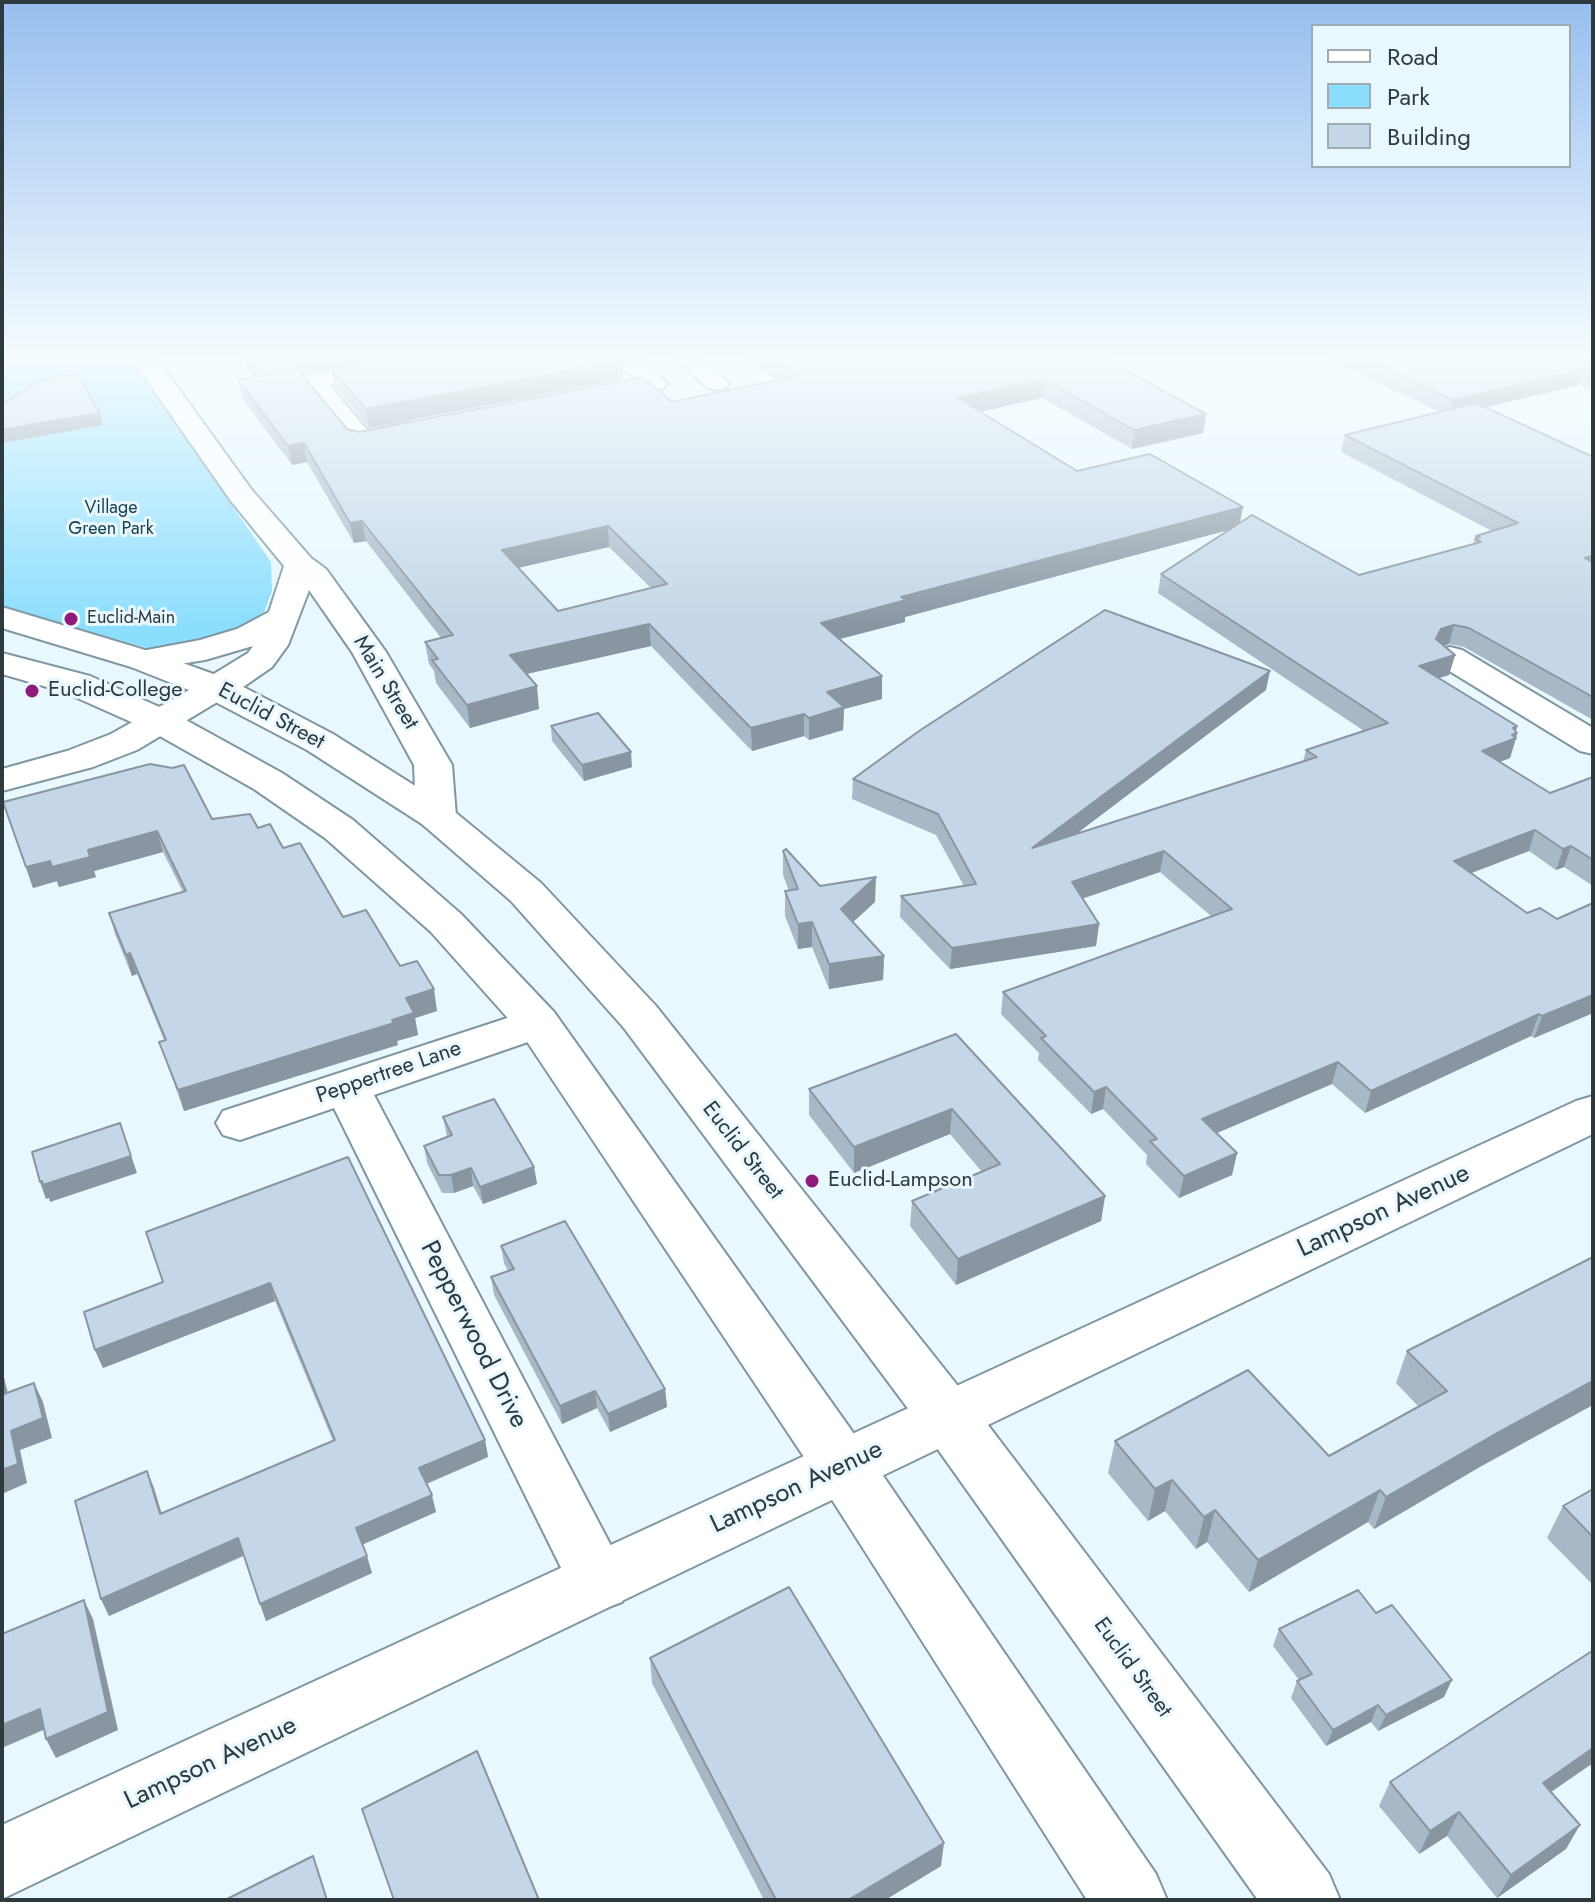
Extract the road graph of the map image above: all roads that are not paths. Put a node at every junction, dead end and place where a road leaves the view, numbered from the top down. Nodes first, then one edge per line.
1 (209, 448) edge
2 (300, 565) junction
3 (2, 617) edge
4 (284, 617) junction
5 (1450, 657) edge
6 (143, 660) junction
7 (2, 663) edge
8 (217, 688) junction
9 (162, 722) junction
10 (1593, 743) edge
11 (2, 780) edge
12 (436, 816) junction
13 (538, 1023) junction
14 (347, 1087) junction
15 (1593, 1113) edge
16 (240, 1123) dead end
17 (948, 1417) junction
18 (843, 1466) junction
19 (600, 1582) junction
20 (2, 1863) edge
21 (1130, 1900) edge
22 (1303, 1900) edge

1 - 2 main road, Main Street
2 - 4 main road
2 - 12 main road, Main Street
3 - 6 main road, Euclid Street
4 - 6 main road
4 - 8 main road
5 - 10 street
6 - 8 main road, Euclid Street
7 - 9 main road
8 - 9 street
8 - 12 main road, Euclid Street
9 - 11 street
9 - 13 main road
12 - 17 main road, Euclid Street
13 - 14 street, Peppertree Lane
13 - 18 main road
14 - 16 street, Peppertree Lane
14 - 19 street, Pepperwood Drive
15 - 17 main road, Lampson Avenue
17 - 18 main road, Lampson Avenue
17 - 22 main road, Euclid Street
18 - 19 main road, Lampson Avenue
18 - 21 main road
19 - 20 main road, Lampson Avenue

